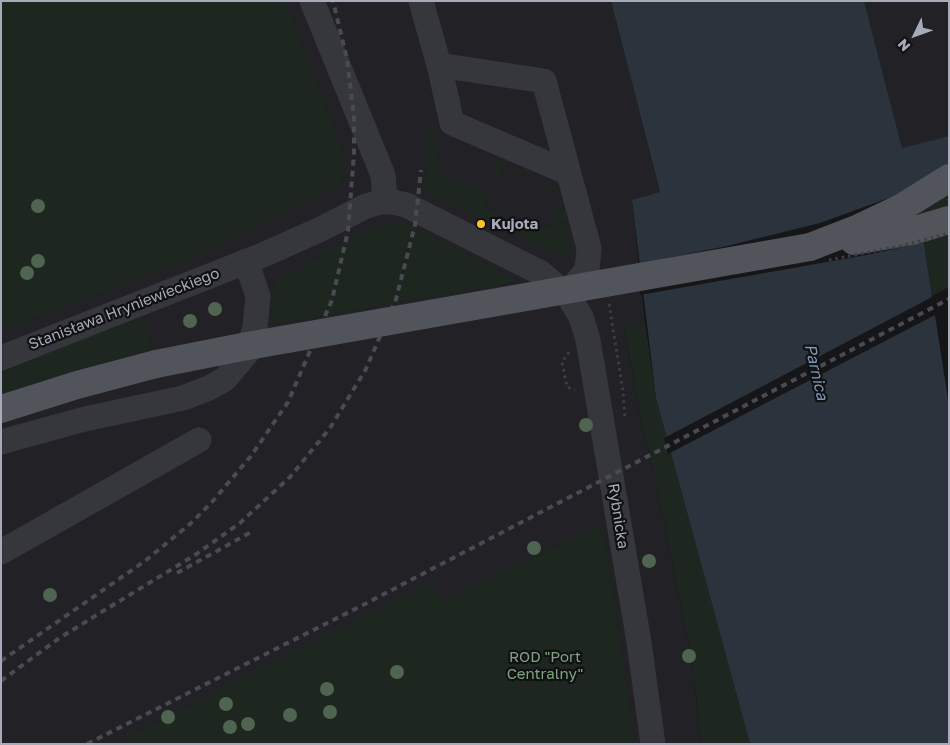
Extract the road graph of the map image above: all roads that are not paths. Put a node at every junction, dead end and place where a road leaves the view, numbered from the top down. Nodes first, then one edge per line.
1 (312, 1) edge
2 (421, 1) edge
3 (438, 65) junction
4 (568, 173) junction
5 (949, 178) edge
6 (385, 201) junction
7 (949, 220) edge
8 (810, 247) junction
9 (246, 261) junction
10 (567, 294) junction
11 (1, 358) edge
12 (1, 409) edge
13 (199, 440) dead end
14 (1, 442) edge
15 (1, 552) edge
16 (653, 744) edge

1 - 6 street
2 - 3 street
3 - 4 street
3 - 4 street
4 - 10 street
5 - 8 main road
6 - 9 street, Stanisława Hryniewieckiego
6 - 10 street, Rybnicka
7 - 8 main road
8 - 12 main road, bridge
9 - 11 street, Stanisława Hryniewieckiego
9 - 14 street
10 - 16 street, Rybnicka
13 - 15 street

